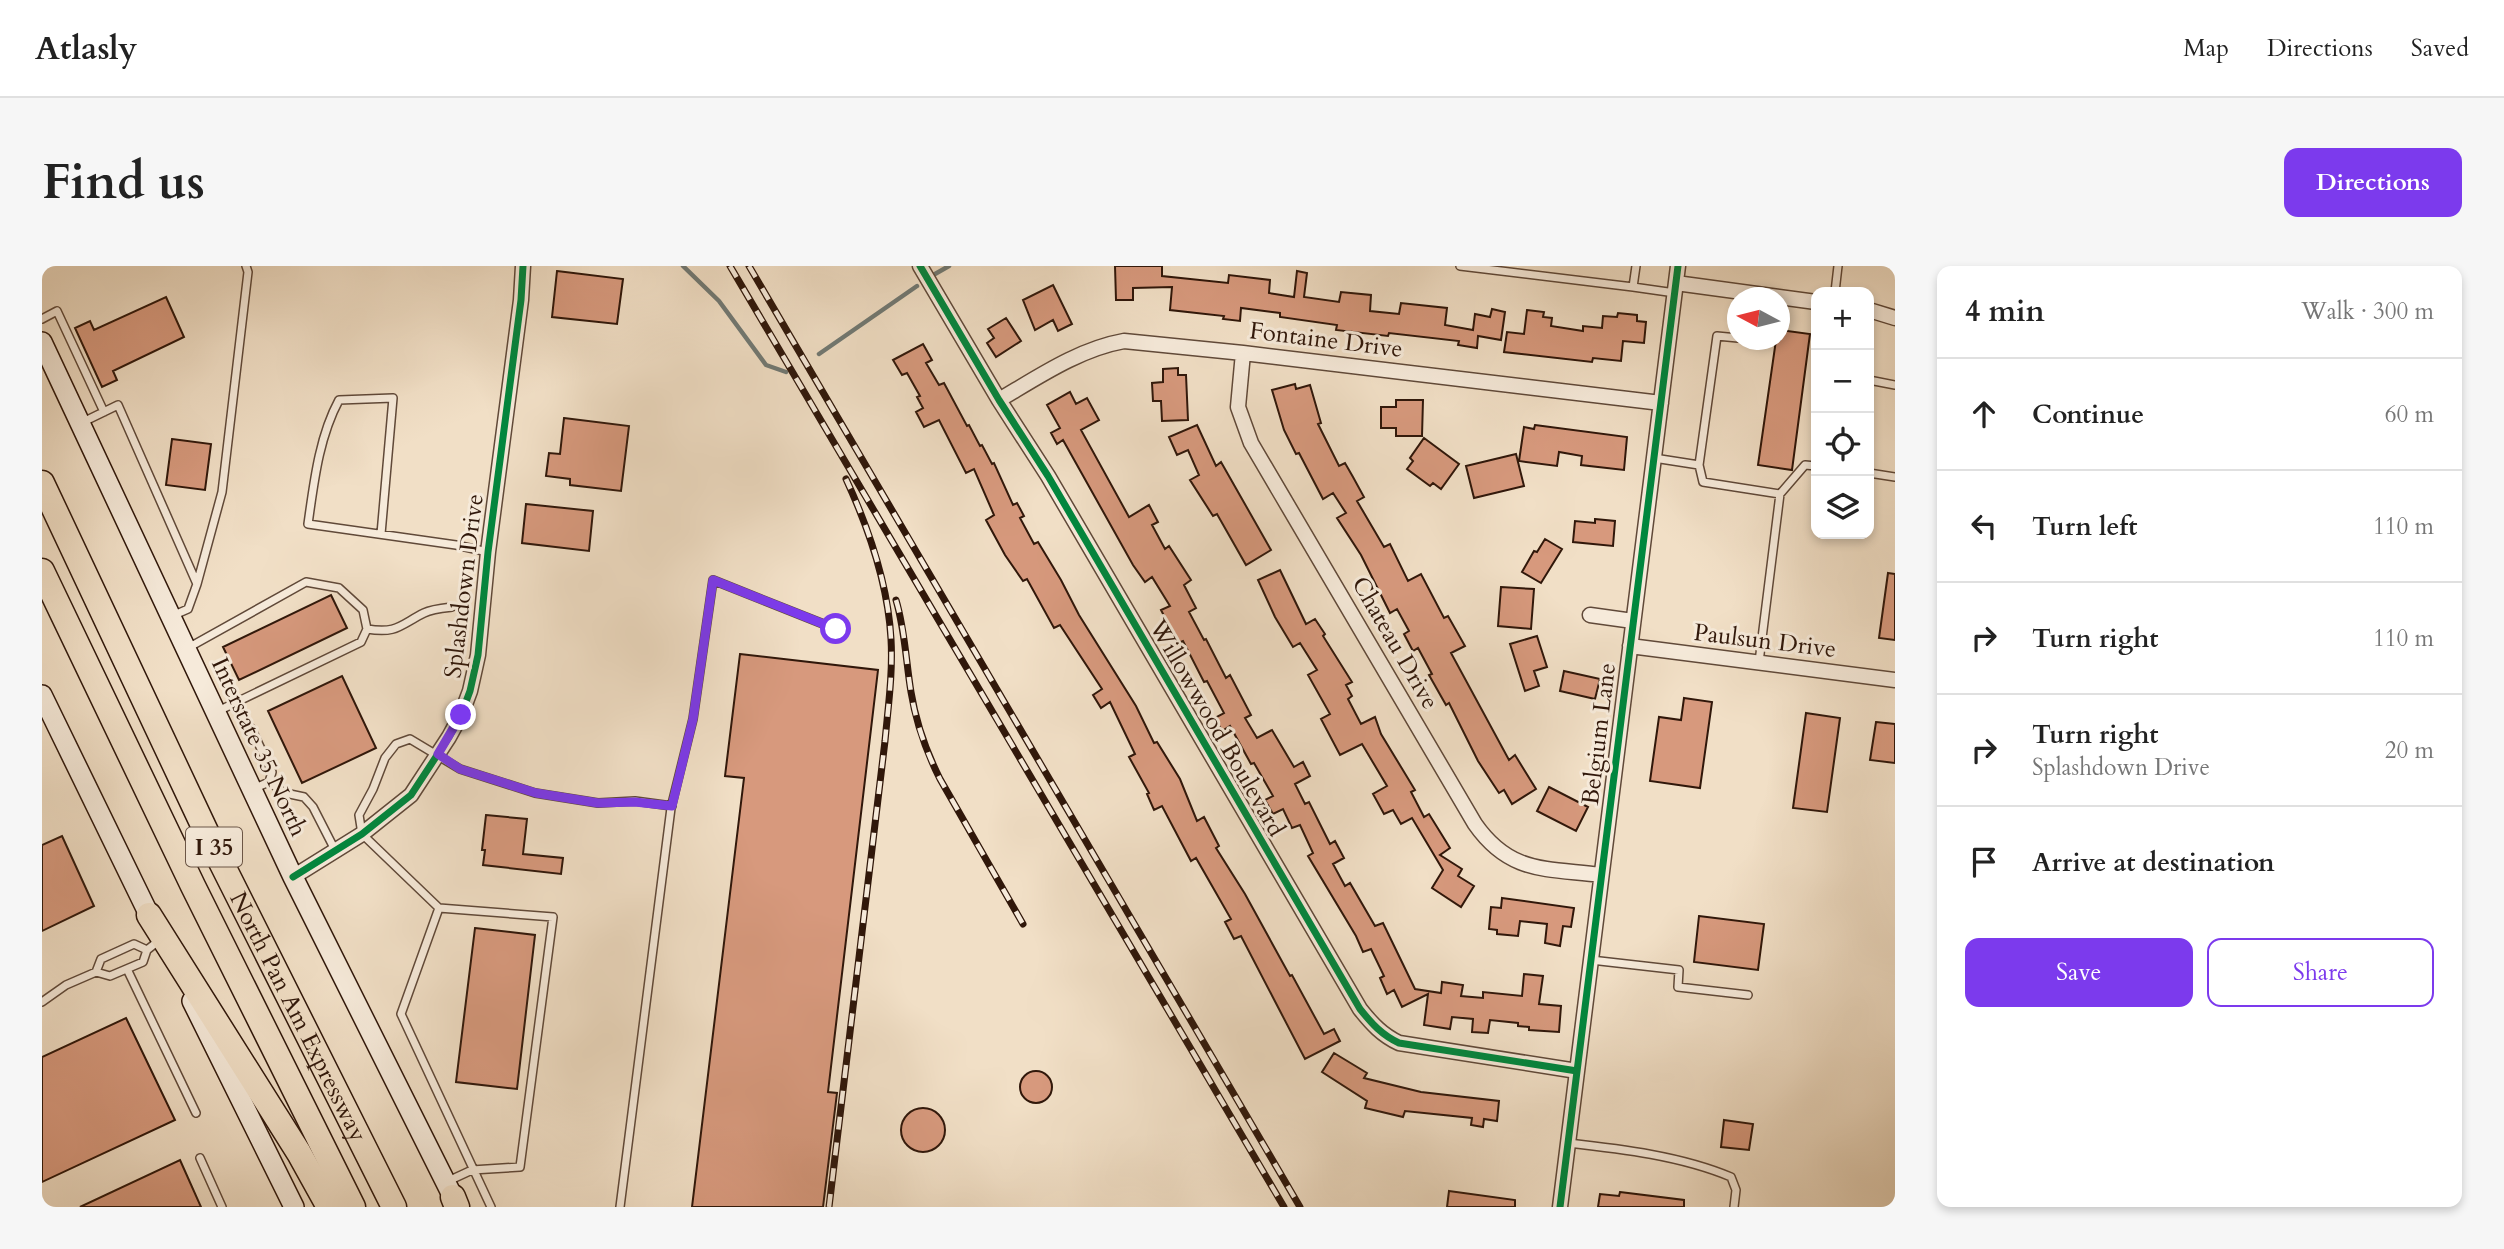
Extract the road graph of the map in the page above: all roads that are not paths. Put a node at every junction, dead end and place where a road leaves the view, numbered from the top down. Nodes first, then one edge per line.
1 (246, 266) edge
2 (523, 266) edge
3 (920, 266) edge
4 (1460, 266) edge
5 (1636, 266) edge
6 (1678, 266) edge
7 (1838, 266) edge
8 (1633, 287) junction
9 (1836, 287) edge
10 (1675, 288) junction
11 (1727, 293) edge
12 (1790, 299) edge
13 (1811, 301) edge
14 (1874, 312) edge
15 (1895, 318) edge
16 (42, 319) edge
17 (1727, 337) edge
18 (42, 342) edge
19 (1243, 352) junction
20 (1874, 381) edge
21 (1895, 385) edge
22 (999, 400) junction
23 (1661, 403) junction
24 (104, 412) junction
25 (80, 424) junction
26 (1654, 458) junction
27 (1699, 465) junction
28 (1811, 466) edge
29 (1874, 474) edge
30 (1895, 477) edge
31 (42, 484) edge
32 (1780, 494) junction
33 (381, 534) junction
34 (488, 552) junction
35 (42, 571) edge
36 (197, 584) junction
37 (452, 607) dead end
38 (1590, 615) dead end
39 (171, 617) junction
40 (1633, 621) junction
41 (367, 629) junction
42 (836, 629) dead end
43 (1630, 646) junction
44 (187, 649) junction
45 (1759, 663) junction
46 (1895, 680) edge
47 (42, 695) edge
48 (216, 712) junction
49 (251, 728) dead end
50 (438, 754) junction
51 (261, 786) junction
52 (672, 806) junction
53 (362, 834) junction
54 (336, 850) junction
55 (1601, 875) junction
56 (293, 877) junction
57 (439, 908) junction
58 (149, 915) junction
59 (154, 944) junction
60 (1591, 960) junction
61 (127, 969) junction
62 (96, 972) junction
63 (1748, 995) dead end
64 (42, 1002) edge
65 (1577, 1071) junction
66 (196, 1113) dead end
67 (1568, 1143) junction
68 (200, 1158) dead end
69 (472, 1170) junction
70 (454, 1198) edge
71 (222, 1207) edge
72 (294, 1207) edge
73 (329, 1207) edge
74 (353, 1207) edge
75 (394, 1207) edge
76 (491, 1207) edge
77 (620, 1207) edge
78 (1560, 1207) edge
79 (1734, 1207) edge

1 - 36 lane
2 - 34 street, Splashdown Drive
3 - 22 street, Willowwood Boulevard
4 - 8 lane
5 - 8 lane
6 - 10 street, Belgium Lane
7 - 9 lane
8 - 10 lane
10 - 11 street
10 - 23 street, Belgium Lane
12 - 13 street
14 - 15 street
16 - 24 lane
17 - 27 lane
18 - 25 main road, Interstate 35 North
19 - 22 street, Fontaine Drive
19 - 23 street, Fontaine Drive
19 - 55 street, Chateau Drive
20 - 21 lane
22 - 65 street, Willowwood Boulevard
23 - 26 street, Belgium Lane
24 - 25 lane
24 - 36 lane
25 - 39 main road, Interstate 35 North
26 - 27 lane
26 - 40 street, Belgium Lane
27 - 32 lane
28 - 32 lane
29 - 30 lane
31 - 75 highway, North Pan Am Expressway / I 35
32 - 45 lane
33 - 33 lane
33 - 34 lane
34 - 50 street, Splashdown Drive
35 - 74 highway, North Pan Am Expressway / I 35
36 - 39 lane
37 - 41 lane
38 - 40 street
39 - 44 main road, Interstate 35 North
40 - 43 street, Belgium Lane
41 - 44 lane
41 - 48 lane
42 - 52 lane
43 - 45 street, Paulsun Drive
43 - 55 street, Belgium Lane
44 - 48 main road, Interstate 35 North
45 - 46 street, Paulsun Drive
47 - 58 main road
48 - 51 main road, Interstate 35 North
49 - 51 lane
50 - 52 lane
50 - 53 street, Splashdown Drive
50 - 53 lane
51 - 54 lane
51 - 56 main road, Interstate 35 North
52 - 77 lane
53 - 54 street, Splashdown Drive
53 - 57 lane
54 - 56 street, Splashdown Drive
55 - 60 street, Belgium Lane
56 - 70 main road, Interstate 35 North
57 - 69 lane
57 - 69 lane
58 - 59 main road
58 - 73 highway
59 - 61 lane
59 - 62 lane
59 - 72 main road
60 - 63 lane
60 - 65 street, Belgium Lane
61 - 62 lane
61 - 66 lane
62 - 64 lane
65 - 67 street, Belgium Lane
67 - 78 street, Belgium Lane
67 - 79 lane
68 - 71 lane
69 - 70 lane
69 - 76 lane

